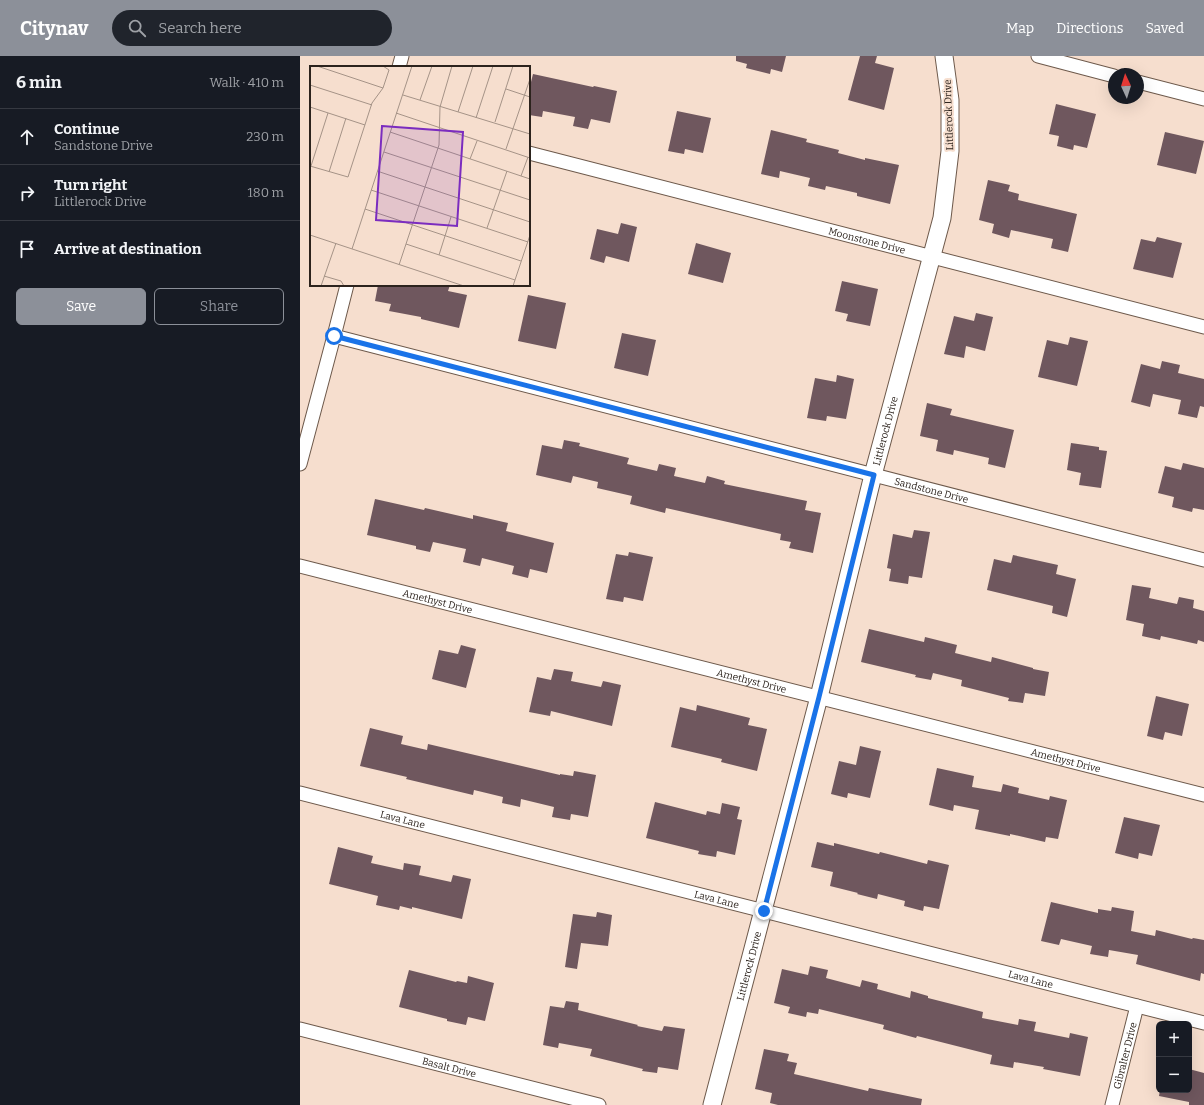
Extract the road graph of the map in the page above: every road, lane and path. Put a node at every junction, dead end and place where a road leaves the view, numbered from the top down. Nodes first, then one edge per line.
1 (402, 56) edge
2 (944, 56) edge
3 (1038, 56) edge
4 (399, 66) edge
5 (1108, 74) edge
6 (1144, 84) edge
7 (1204, 99) edge
8 (530, 153) edge
9 (931, 257) junction
10 (347, 286) edge
11 (1204, 327) edge
12 (334, 336) junction
13 (300, 464) edge
14 (874, 475) junction
15 (1204, 560) edge
16 (300, 566) edge
17 (819, 697) junction
18 (300, 793) edge
19 (1204, 795) edge
20 (764, 911) junction
21 (1137, 1006) junction
22 (1204, 1023) edge
23 (300, 1029) edge
24 (599, 1105) edge
25 (712, 1105) edge
26 (1112, 1105) edge

1 - 4 street
2 - 9 street, Littlerock Drive
3 - 5 street
6 - 7 street
8 - 9 street, Moonstone Drive
9 - 11 street, Moonstone Drive
9 - 14 street, Littlerock Drive
10 - 12 street
12 - 13 street
12 - 14 street, Sandstone Drive
14 - 15 street, Sandstone Drive
14 - 17 street, Littlerock Drive
16 - 17 street, Amethyst Drive
17 - 19 street, Amethyst Drive
17 - 20 street, Littlerock Drive
18 - 20 street, Lava Lane
20 - 21 street, Lava Lane
20 - 25 street, Littlerock Drive
21 - 22 street, Lava Lane
21 - 26 street, Gibralter Drive
23 - 24 street, Basalt Drive

